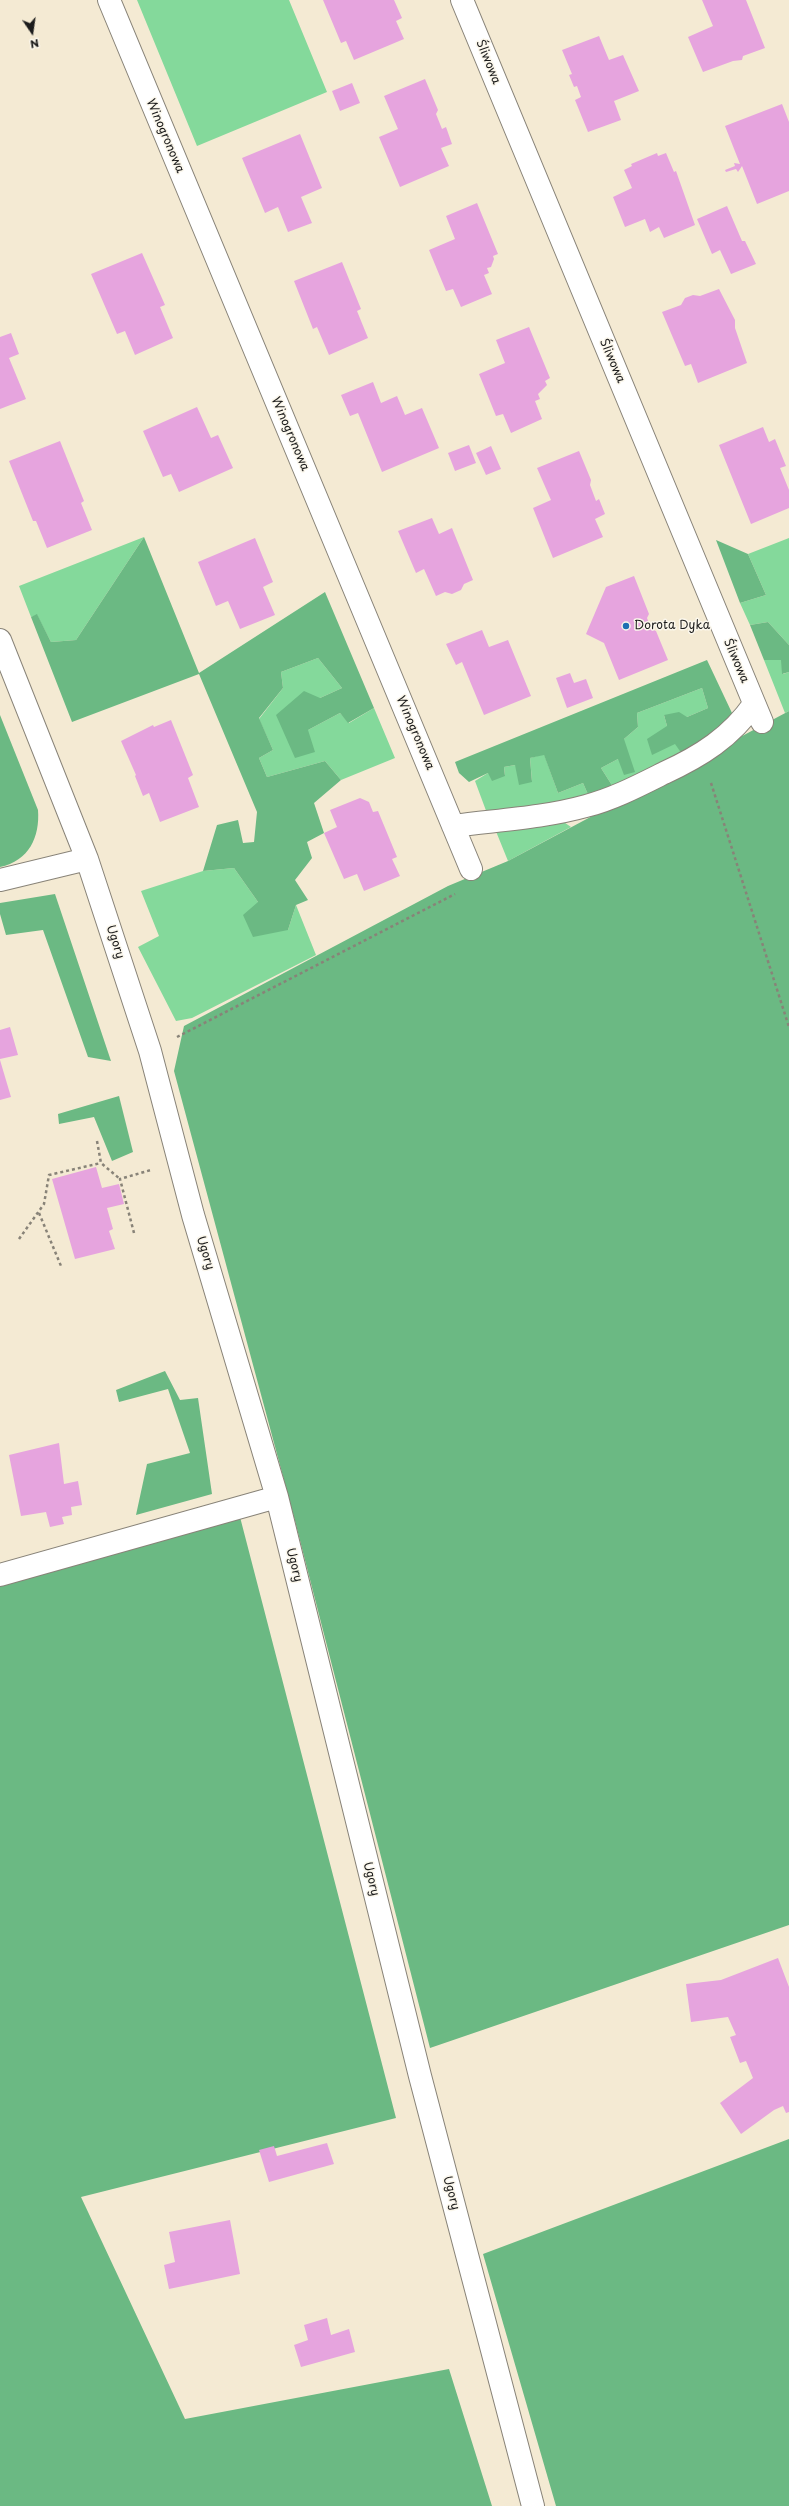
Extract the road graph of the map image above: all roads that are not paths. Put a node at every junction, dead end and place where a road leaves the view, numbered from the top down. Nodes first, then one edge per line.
1 (109, 0) edge
2 (462, 0) edge
3 (0, 640) edge
4 (453, 826) junction
5 (87, 859) junction
6 (472, 869) dead end
7 (0, 880) edge
8 (277, 1497) junction
9 (0, 1575) edge
10 (533, 2506) edge

1 - 4 street, Winogronowa
2 - 4 street, Śliwowa
3 - 5 street, Ugory
4 - 6 street, Winogronowa
5 - 7 street
5 - 8 street, Ugory
8 - 9 street
8 - 10 street, Ugory

